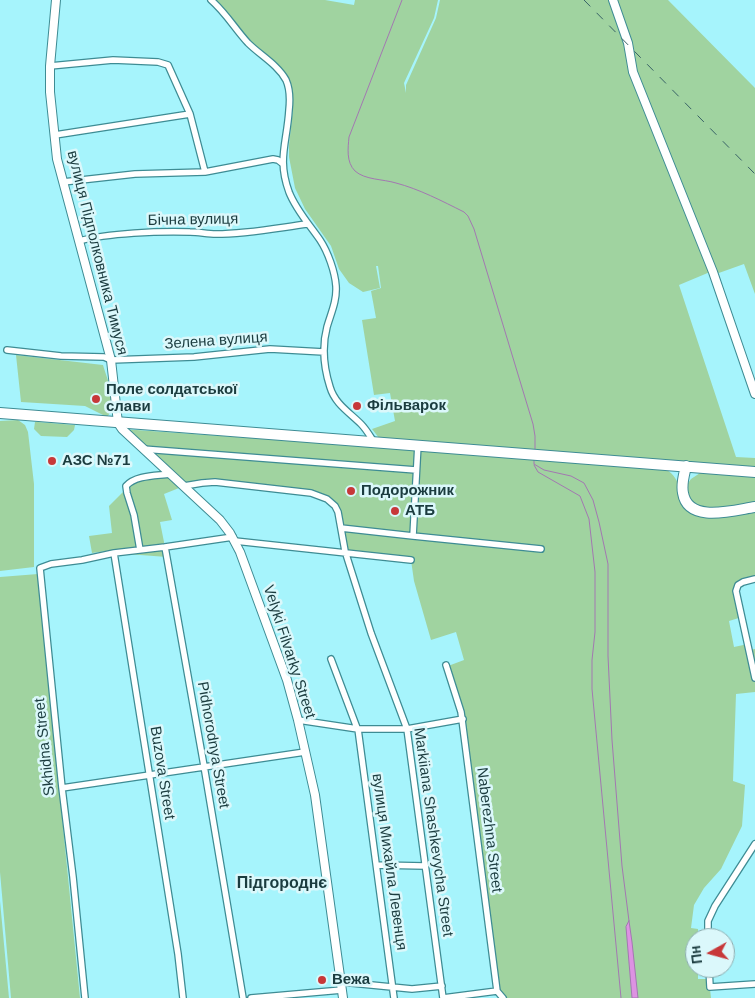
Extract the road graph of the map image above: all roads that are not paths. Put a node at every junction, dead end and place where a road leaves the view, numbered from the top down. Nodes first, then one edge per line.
1 (56, 0) edge
2 (211, 0) edge
3 (613, 0) edge
4 (50, 66) junction
5 (190, 114) junction
6 (55, 135) junction
7 (283, 164) junction
8 (205, 172) junction
9 (63, 182) junction
10 (307, 224) junction
11 (79, 241) junction
12 (8, 350) dead end
13 (324, 352) junction
14 (111, 360) junction
15 (755, 394) edge
16 (0, 413) edge
17 (118, 423) junction
18 (374, 442) junction
19 (418, 445) junction
20 (143, 449) junction
21 (686, 466) junction
22 (416, 470) junction
23 (755, 472) edge
24 (170, 474) junction
25 (184, 486) junction
26 (755, 507) edge
27 (342, 528) junction
28 (413, 536) junction
29 (234, 539) junction
30 (165, 547) junction
31 (541, 549) dead end
32 (140, 550) junction
33 (345, 551) junction
34 (114, 553) junction
35 (411, 560) dead end
36 (755, 579) edge
37 (331, 659) dead end
38 (446, 665) dead end
39 (755, 678) edge
40 (462, 719) junction
41 (298, 720) junction
42 (358, 728) junction
43 (407, 729) junction
44 (305, 752) junction
45 (204, 766) junction
46 (149, 774) junction
47 (62, 788) junction
48 (755, 844) edge
49 (377, 865) junction
50 (425, 866) junction
51 (708, 928) edge
52 (710, 978) edge
53 (755, 984) edge
54 (442, 986) junction
55 (393, 988) junction
56 (342, 990) edge
57 (498, 991) junction
58 (291, 996) edge
59 (85, 998) edge
60 (183, 998) edge
61 (243, 998) edge
62 (251, 998) edge
63 (394, 998) edge
64 (443, 998) edge
65 (502, 998) edge

1 - 4 street, вулиця Підполковника Тимуся
2 - 7 street
3 - 15 street
4 - 5 street
4 - 6 street, вулиця Підполковника Тимуся
5 - 6 street
5 - 8 street
6 - 9 street, вулиця Підполковника Тимуся
7 - 8 street
7 - 10 street
8 - 9 street
9 - 11 street, вулиця Підполковника Тимуся
10 - 11 street, Бічна вулиця
10 - 13 street
11 - 14 street, вулиця Підполковника Тимуся
12 - 14 street, Зелена вулиця
13 - 14 street, Зелена вулиця
13 - 18 street
14 - 17 street, вулиця Підполковника Тимуся
16 - 17 highway
17 - 18 highway
17 - 20 street, Velyki Filvarky Street
18 - 19 highway
19 - 21 highway
19 - 22 street
20 - 22 street
20 - 24 street, Velyki Filvarky Street
21 - 23 highway
21 - 26 highway
22 - 28 street
24 - 25 street, Velyki Filvarky Street
24 - 32 street
25 - 27 street, Markiiana Shashkevycha Street
25 - 29 street, Velyki Filvarky Street
27 - 28 street
27 - 33 street, Markiiana Shashkevycha Street
28 - 31 street
29 - 30 street
29 - 33 street
29 - 41 street, Velyki Filvarky Street
30 - 32 street
30 - 45 street, Pidhorodnya Street
32 - 34 street
33 - 35 street
33 - 43 street, Markiiana Shashkevycha Street
34 - 46 street, Buzova Street
34 - 47 street, Skhidna Street
36 - 39 street
37 - 42 street, вулиця Михайла Левенця
38 - 40 street, Naberezhna Street
40 - 43 street
40 - 57 street, Naberezhna Street
41 - 42 street
41 - 44 street, Velyki Filvarky Street
42 - 43 street
42 - 49 street, вулиця Михайла Левенця
43 - 50 street, Markiiana Shashkevycha Street
44 - 45 street
44 - 56 street, Velyki Filvarky Street
45 - 46 street
45 - 61 street, Pidhorodnya Street
46 - 47 street
46 - 60 street, Buzova Street
47 - 59 street, Skhidna Street
48 - 51 street
49 - 50 street
49 - 55 street, вулиця Михайла Левенця
50 - 54 street, Markiiana Shashkevycha Street
52 - 53 street
54 - 55 street
54 - 64 street, Markiiana Shashkevycha Street
55 - 56 street
55 - 63 street, вулиця Михайла Левенця
56 - 58 street
57 - 64 street
57 - 65 street, Naberezhna Street
58 - 62 street

